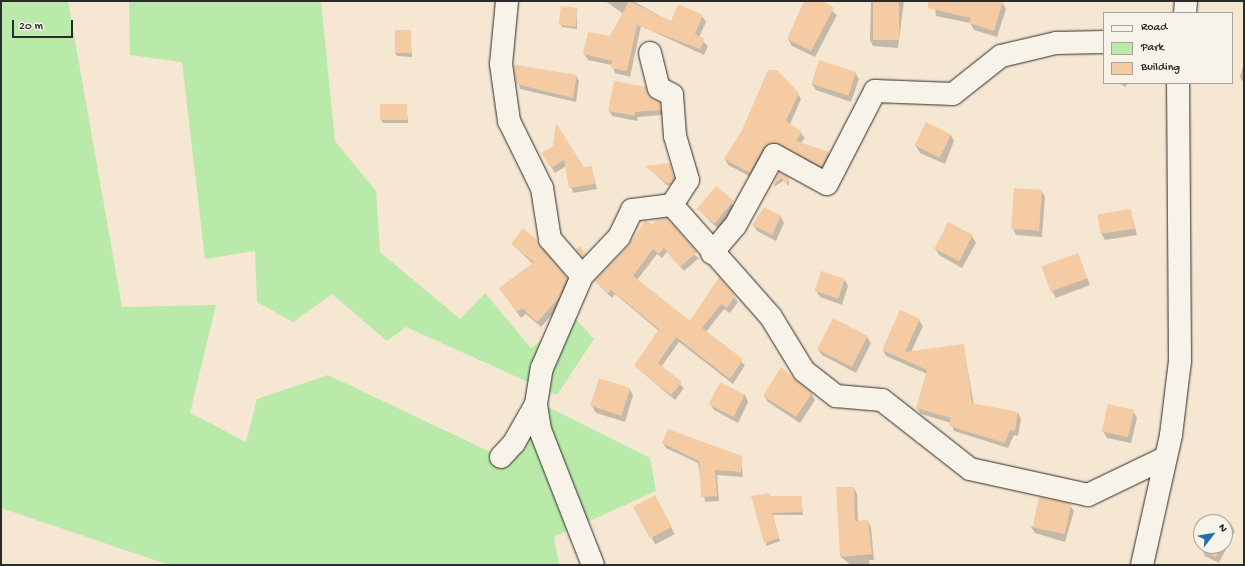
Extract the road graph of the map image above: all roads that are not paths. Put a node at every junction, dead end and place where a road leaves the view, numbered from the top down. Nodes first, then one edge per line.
1 (507, 1) edge
2 (1186, 1) edge
3 (1185, 12) edge
4 (1103, 42) edge
5 (650, 53) dead end
6 (1178, 84) edge
7 (672, 205) junction
8 (712, 253) junction
9 (582, 276) junction
10 (536, 404) junction
11 (501, 457) dead end
12 (1165, 458) junction
13 (593, 565) edge
14 (1142, 565) edge

1 - 9 street
2 - 3 street
4 - 8 street
5 - 7 street
6 - 12 street
7 - 8 street
7 - 9 street
8 - 12 street
9 - 10 street
10 - 11 street
10 - 13 street
12 - 14 street

